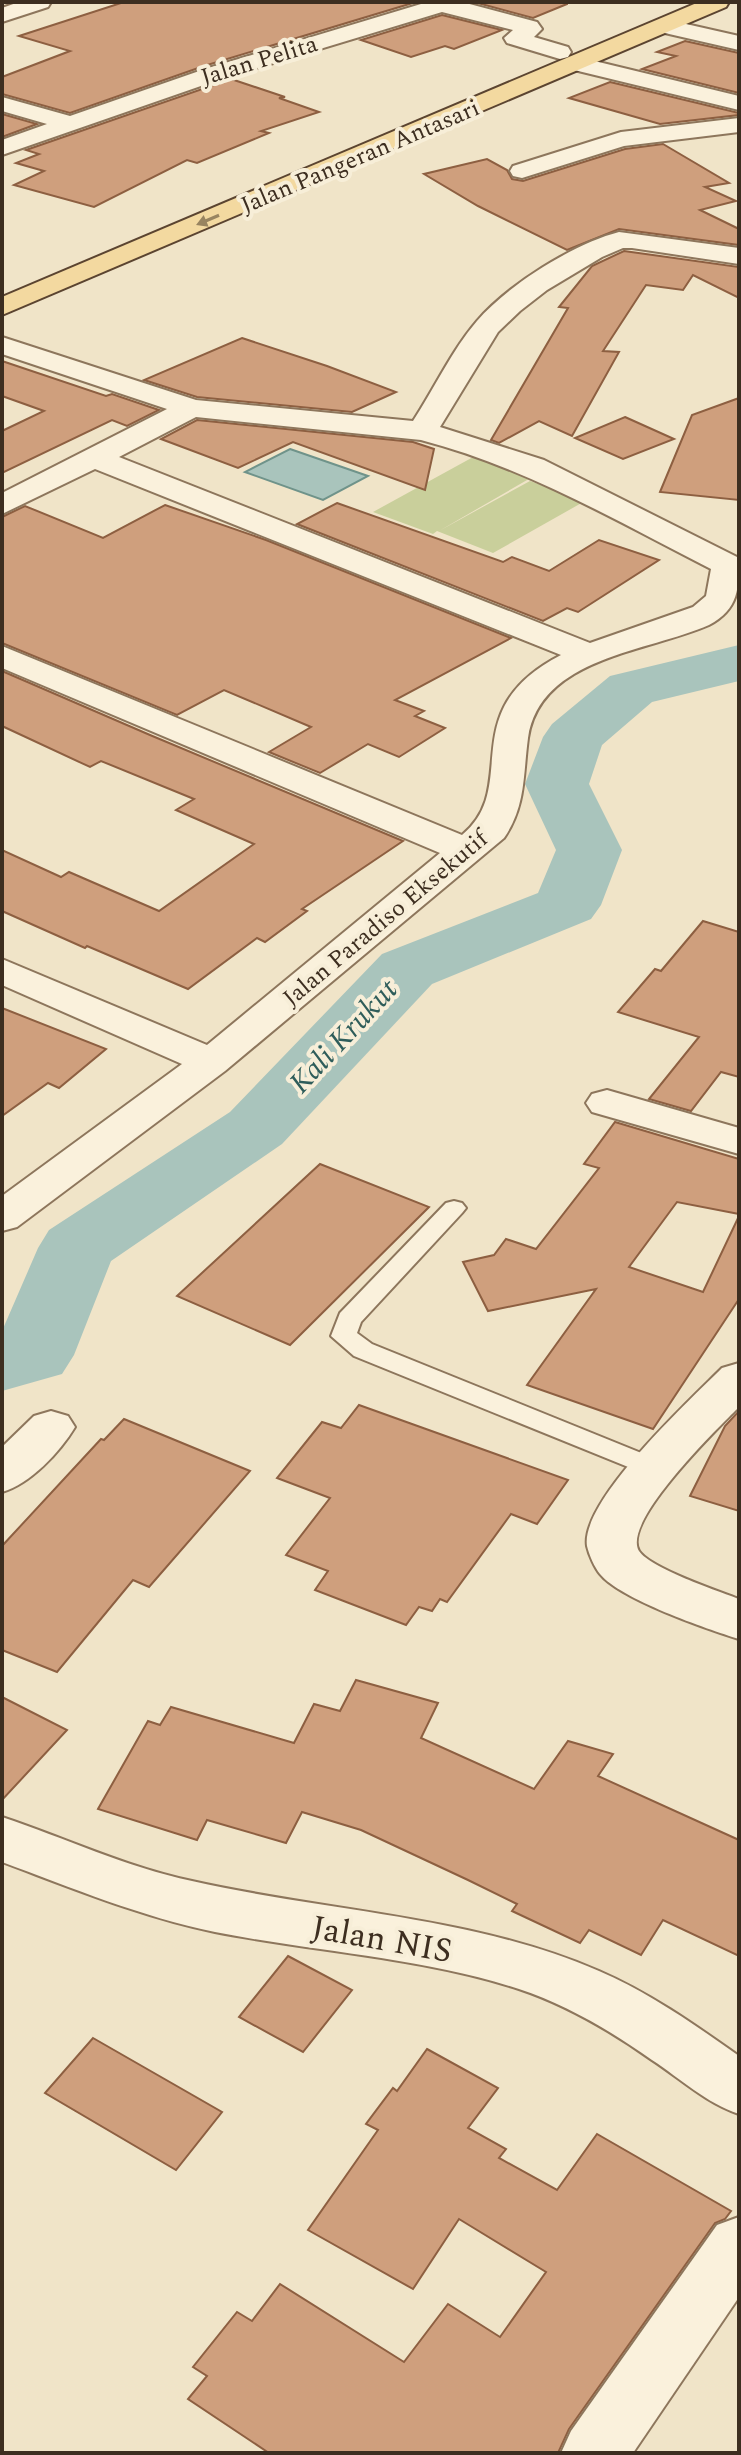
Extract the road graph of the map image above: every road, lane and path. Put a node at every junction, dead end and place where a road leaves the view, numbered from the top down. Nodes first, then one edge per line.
1 (675, 2) edge
2 (718, 2) edge
3 (441, 3) edge
4 (664, 26) junction
5 (739, 43) edge
6 (569, 58) junction
7 (703, 94) junction
8 (739, 103) edge
9 (2, 104) edge
10 (739, 111) edge
11 (69, 123) junction
12 (739, 125) edge
13 (2, 148) edge
14 (522, 171) dead end
15 (739, 256) edge
16 (2, 284) edge
17 (2, 307) edge
18 (2, 345) edge
19 (192, 408) junction
20 (422, 431) junction
21 (94, 458) junction
22 (2, 505) edge
23 (591, 655) junction
24 (2, 656) edge
25 (467, 851) junction
26 (2, 971) edge
27 (211, 1062) junction
28 (607, 1103) dead end
29 (739, 1141) edge
30 (454, 1208) dead end
31 (2, 1217) edge
32 (739, 1379) edge
33 (51, 1427) dead end
34 (652, 1467) junction
35 (2, 1475) edge
36 (739, 1620) edge
37 (2, 1839) edge
38 (739, 2089) edge
39 (739, 2245) edge
40 (594, 2453) edge

1 - 6 main road, Jalan Pangeran Antasari
2 - 4 main road, Jalan Pangeran Antasari
3 - 6 street
3 - 11 street, Jalan Pelita
4 - 5 street
4 - 6 main road, Jalan Pangeran Antasari
6 - 7 street
6 - 16 main road, Jalan Pangeran Antasari
6 -> 17 main road, Jalan Pangeran Antasari
7 - 8 street
7 - 10 street
9 - 11 street
11 - 13 street, Jalan Pelita
12 - 14 street
15 - 20 street
18 - 19 street, Jalan Paradiso Eksekutif
19 - 20 street, Jalan Paradiso Eksekutif
19 - 21 street
20 - 23 street, Jalan Paradiso Eksekutif
21 - 22 street
21 - 23 street
23 - 25 street, Jalan Paradiso Eksekutif
24 - 25 street
25 - 27 street, Jalan Paradiso Eksekutif
26 - 27 street
27 - 31 street, Jalan Paradiso Eksekutif
28 - 29 street
30 - 34 lane
32 - 34 street
33 - 35 street
34 - 36 street
37 - 38 street, Jalan NIS
39 - 40 street

